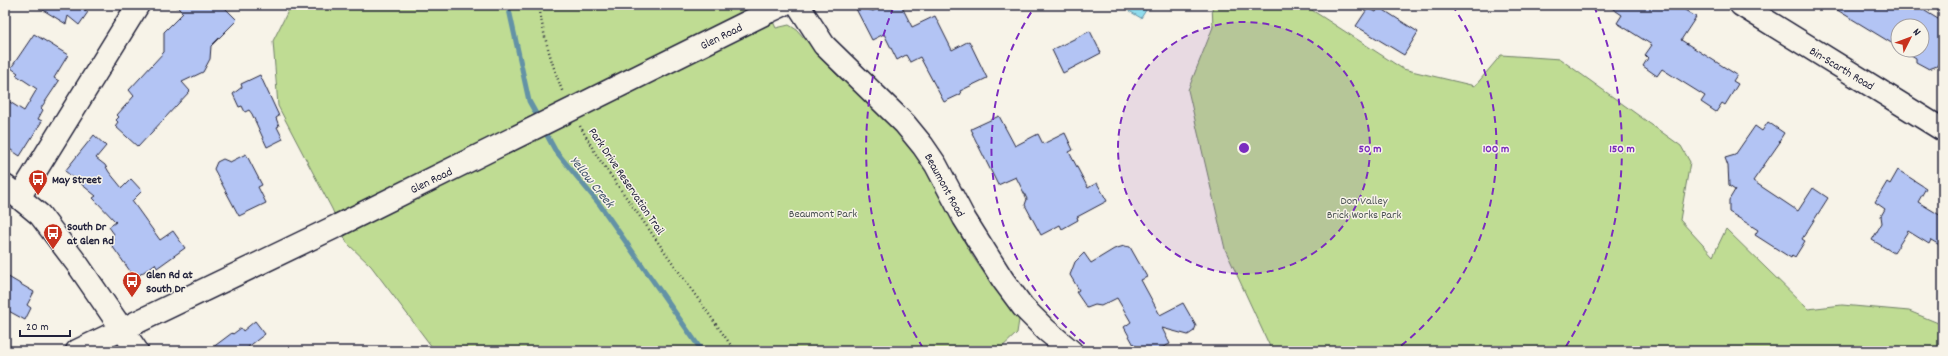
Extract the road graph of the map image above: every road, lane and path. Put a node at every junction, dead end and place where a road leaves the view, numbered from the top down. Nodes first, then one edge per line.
1 (138, 5) edge
2 (539, 5) edge
3 (798, 5) edge
4 (1741, 5) edge
5 (776, 9) edge
6 (564, 95) dead end
7 (578, 122) dead end
8 (1943, 130) edge
9 (12, 191) edge
10 (122, 331) junction
11 (77, 351) edge
12 (137, 351) edge
13 (735, 351) edge
14 (1071, 351) edge

1 - 9 street
2 - 6 path
3 - 14 street, Beaumont Road
4 - 8 street, Bin-Scarth Road
5 - 10 street, Glen Road, bridge
7 - 13 path, Park Drive Reservation Trail
9 - 10 street
10 - 11 street, Glen Road
10 - 12 street

